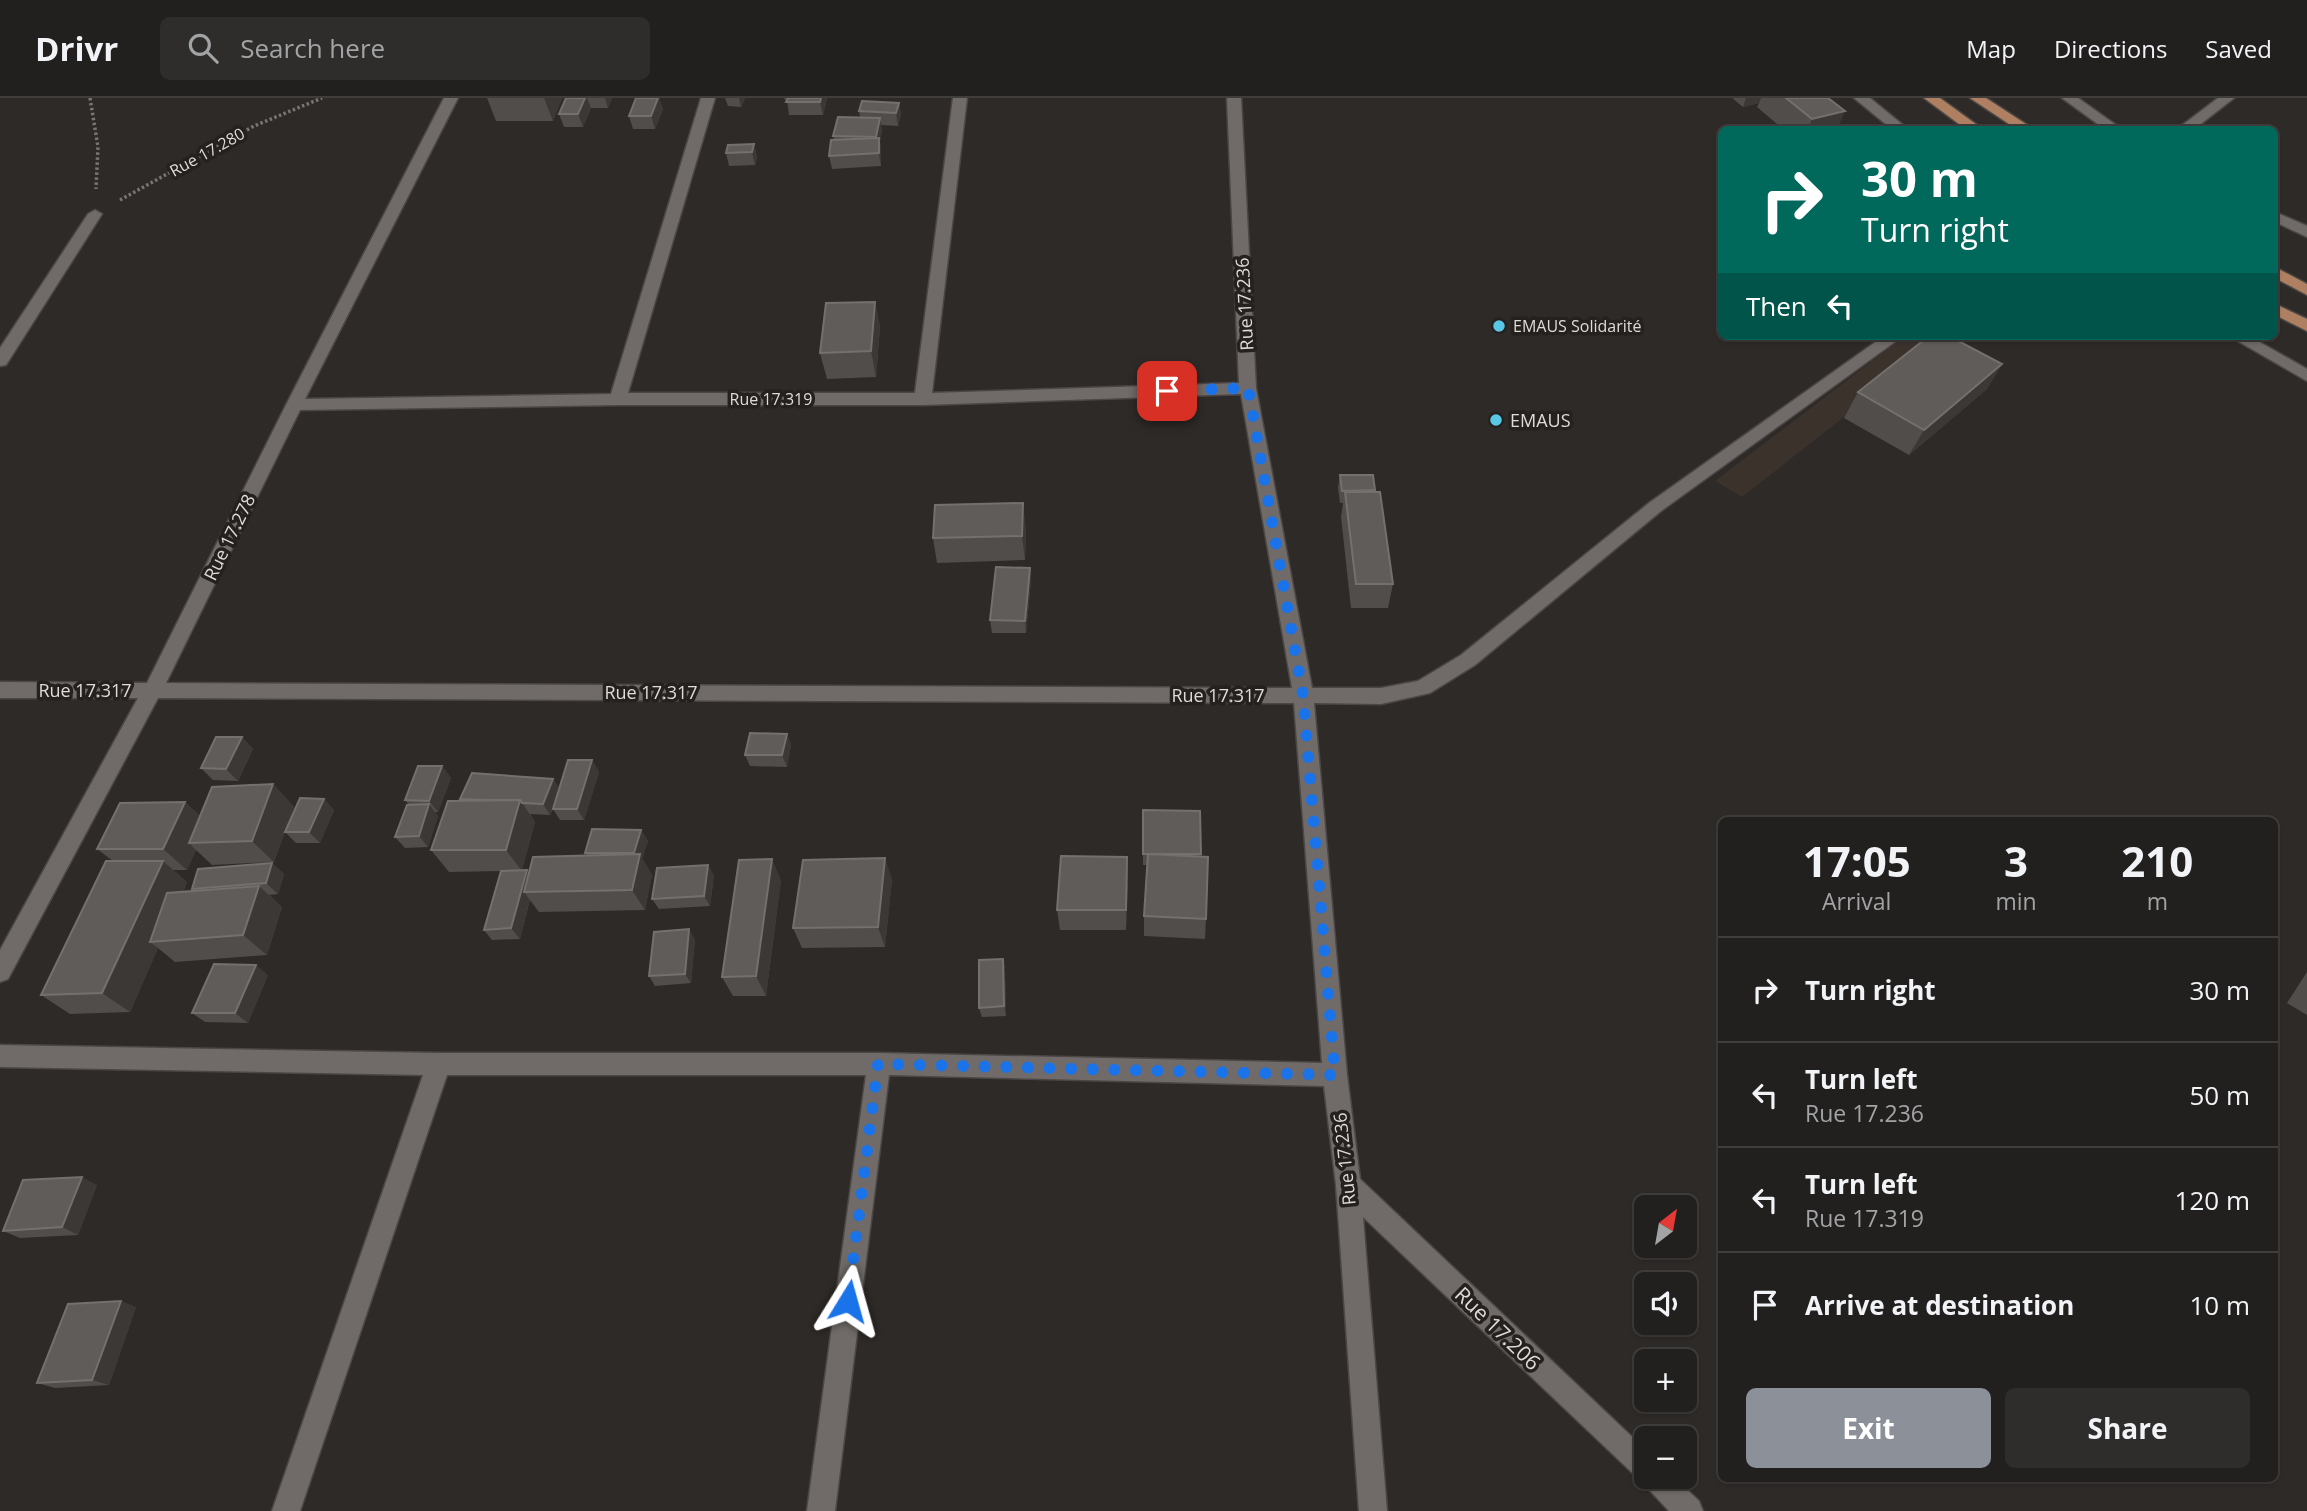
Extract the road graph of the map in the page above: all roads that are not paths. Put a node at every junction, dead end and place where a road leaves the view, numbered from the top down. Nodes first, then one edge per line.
1 (451, 98) edge
2 (708, 98) edge
3 (960, 98) edge
4 (1234, 98) edge
5 (1861, 98) edge
6 (1931, 98) edge
7 (1977, 98) edge
8 (2068, 98) edge
9 (2227, 98) edge
10 (1897, 126) edge
11 (1971, 126) edge
12 (2022, 126) edge
13 (2110, 126) edge
14 (2188, 126) edge
15 (95, 214) road end
16 (2278, 218) edge
17 (2307, 232) edge
18 (2278, 274) edge
19 (2307, 290) edge
20 (2278, 311) edge
21 (2307, 326) edge
22 (1889, 340) edge
23 (2244, 340) edge
24 (0, 361) edge
25 (2307, 376) edge
26 (1248, 388) junction
27 (618, 399) junction
28 (923, 399) junction
29 (294, 405) junction
30 (0, 690) edge
31 (153, 690) junction
32 (1303, 695) junction
33 (0, 972) edge
34 (0, 1056) edge
35 (439, 1064) junction
36 (878, 1064) junction
37 (1335, 1075) junction
38 (1348, 1185) junction
39 (1634, 1458) edge
40 (1666, 1489) edge
41 (286, 1511) edge
42 (821, 1511) edge
43 (1373, 1511) edge
44 (1689, 1511) edge

1 - 29 street, Rue 17.278
2 - 27 street
3 - 28 street
4 - 26 street, Rue 17.236
5 - 10 street
6 - 11 main road
7 - 12 main road
8 - 13 street
9 - 14 street
15 - 24 street
16 - 17 street
18 - 19 main road
20 - 21 main road
22 - 32 street, Rue 17.317
23 - 25 street
26 - 28 street, Rue 17.319
26 - 32 street, Rue 17.236
27 - 28 street, Rue 17.319
27 - 29 street, Rue 17.319
29 - 31 street, Rue 17.278
30 - 31 street, Rue 17.317
31 - 32 street, Rue 17.317
31 - 33 street, Rue 17.278
32 - 37 street, Rue 17.236
34 - 35 street
35 - 36 street
35 - 41 street
36 - 37 street
36 - 42 street
37 - 38 street, Rue 17.236
38 - 39 street, Rue 17.206
38 - 43 street, Rue 17.236
40 - 44 street

